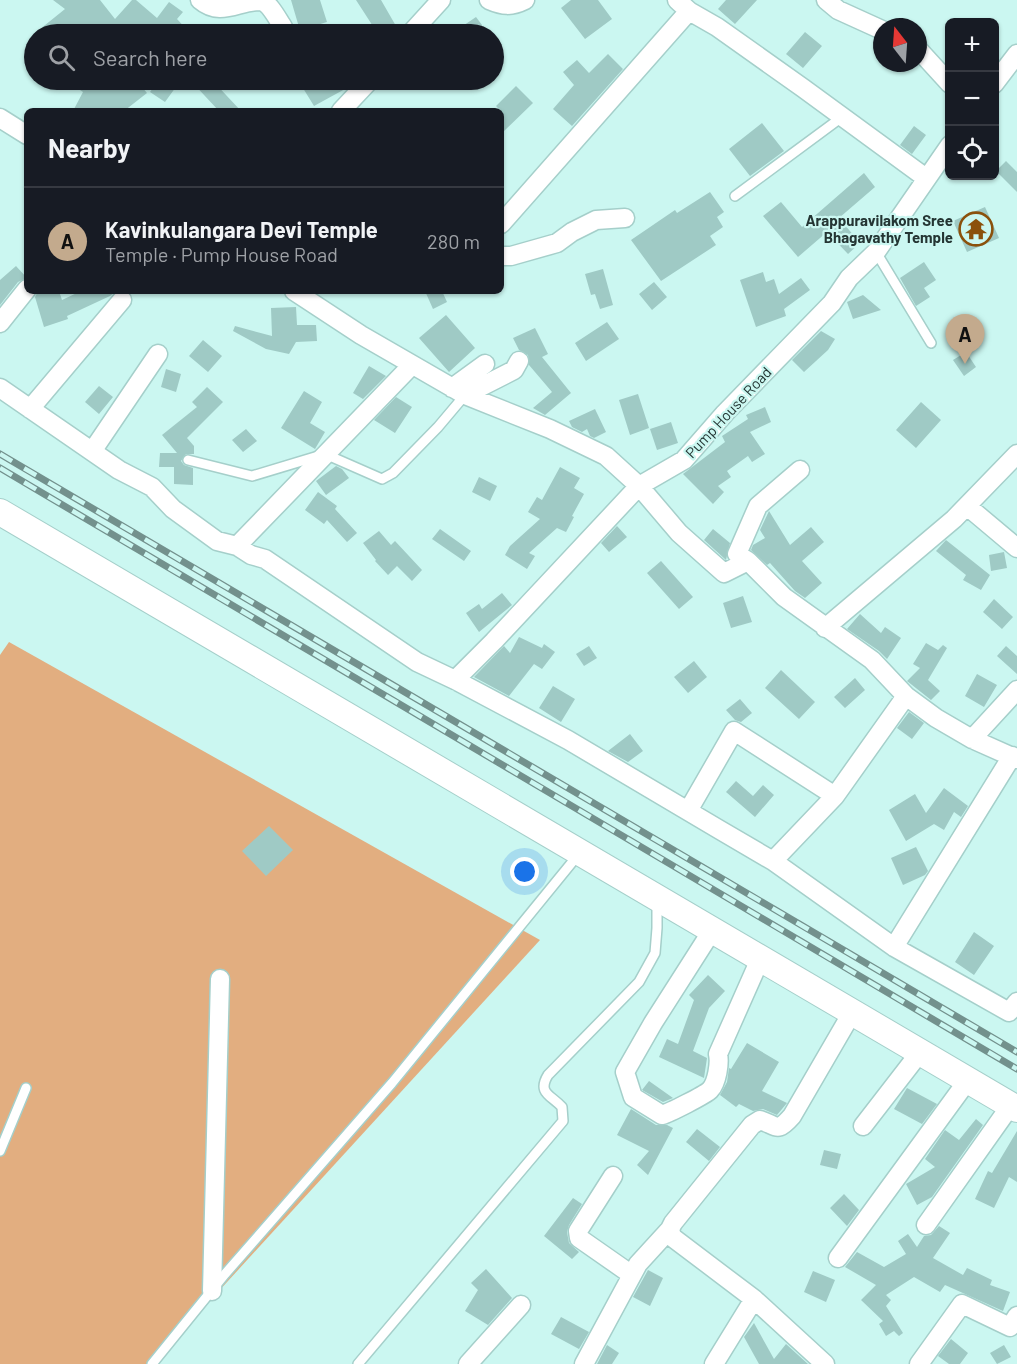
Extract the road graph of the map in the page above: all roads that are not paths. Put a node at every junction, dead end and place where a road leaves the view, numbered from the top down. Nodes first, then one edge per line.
1 (200, 0) edge
2 (441, 0) edge
3 (489, 0) edge
4 (525, 0) edge
5 (826, 0) edge
6 (683, 5) edge
7 (282, 24) edge
8 (419, 24) edge
9 (873, 26) edge
10 (1017, 54) edge
11 (927, 59) edge
12 (999, 77) edge
13 (945, 79) edge
14 (361, 90) edge
15 (344, 108) edge
16 (842, 117) junction
17 (0, 118) edge
18 (24, 133) edge
19 (945, 152) edge
20 (926, 178) junction
21 (735, 196) dead end
22 (625, 218) dead end
23 (504, 220) edge
24 (876, 252) junction
25 (504, 256) edge
26 (24, 293) edge
27 (299, 294) edge
28 (122, 300) dead end
29 (0, 323) edge
30 (931, 343) dead end
31 (158, 354) dead end
32 (519, 362) dead end
33 (485, 364) dead end
34 (412, 365) junction
35 (0, 388) edge
36 (459, 392) junction
37 (30, 409) junction
38 (93, 450) junction
39 (325, 454) junction
40 (1017, 454) edge
41 (188, 460) dead end
42 (800, 470) dead end
43 (639, 486) junction
44 (967, 506) junction
45 (0, 512) edge
46 (237, 546) junction
47 (1017, 548) edge
48 (748, 561) junction
49 (825, 628) junction
50 (455, 680) junction
51 (1017, 690) edge
52 (906, 696) junction
53 (972, 739) junction
54 (1015, 757) edge
55 (835, 796) junction
56 (688, 811) junction
57 (581, 852) junction
58 (773, 861) junction
59 (657, 896) junction
60 (713, 929) junction
61 (894, 947) junction
62 (761, 957) junction
63 (220, 979) dead end
64 (1017, 1002) edge
65 (853, 1011) junction
66 (921, 1051) junction
67 (968, 1080) junction
68 (26, 1088) dead end
69 (1014, 1107) edge
70 (863, 1126) dead end
71 (0, 1151) edge
72 (613, 1176) dead end
73 (926, 1225) dead end
74 (670, 1229) junction
75 (838, 1258) dead end
76 (632, 1275) junction
77 (212, 1291) junction
78 (754, 1299) junction
79 (521, 1305) dead end
80 (1017, 1316) edge
81 (152, 1364) edge
82 (358, 1364) edge
83 (468, 1364) edge
84 (584, 1364) edge
85 (714, 1364) edge
86 (825, 1364) edge
87 (920, 1364) edge

1 - 7 street
2 - 8 street
3 - 4 street
5 - 9 street
6 - 16 street
6 - 23 street
10 - 12 street
11 - 13 street
14 - 15 street
16 - 20 street
16 - 21 lane
17 - 18 street
19 - 20 street, Pump House Road
20 - 24 street, Pump House Road
22 - 25 street
24 - 30 lane
24 - 43 street, Pump House Road
26 - 29 street
27 - 34 street
28 - 37 street
31 - 38 street
32 - 36 street
33 - 36 street
34 - 36 street
34 - 39 street
35 - 37 street
36 - 39 lane
36 - 43 street
37 - 38 street
38 - 46 street
39 - 41 lane
39 - 46 street
40 - 44 street
42 - 48 street
43 - 48 street
43 - 50 street, Pump House Road
44 - 47 street
44 - 49 street
45 - 57 main road
46 - 50 street
48 - 49 street
49 - 52 street
50 - 56 street
51 - 53 street
52 - 53 street
52 - 55 street
53 - 54 street
54 - 61 street
55 - 56 street
55 - 58 street
56 - 58 street
57 - 59 main road
57 - 77 lane
58 - 61 street
59 - 60 main road
59 - 82 lane
60 - 62 main road
60 - 62 street
61 - 64 street
62 - 65 main road
63 - 77 street
65 - 66 main road
65 - 74 street
66 - 67 main road
66 - 70 street
67 - 69 main road
67 - 75 street
68 - 71 lane
69 - 73 street
72 - 76 street
74 - 76 street
74 - 78 street
76 - 84 street
77 - 81 lane
78 - 85 street
78 - 86 street
79 - 83 street
80 - 87 street

